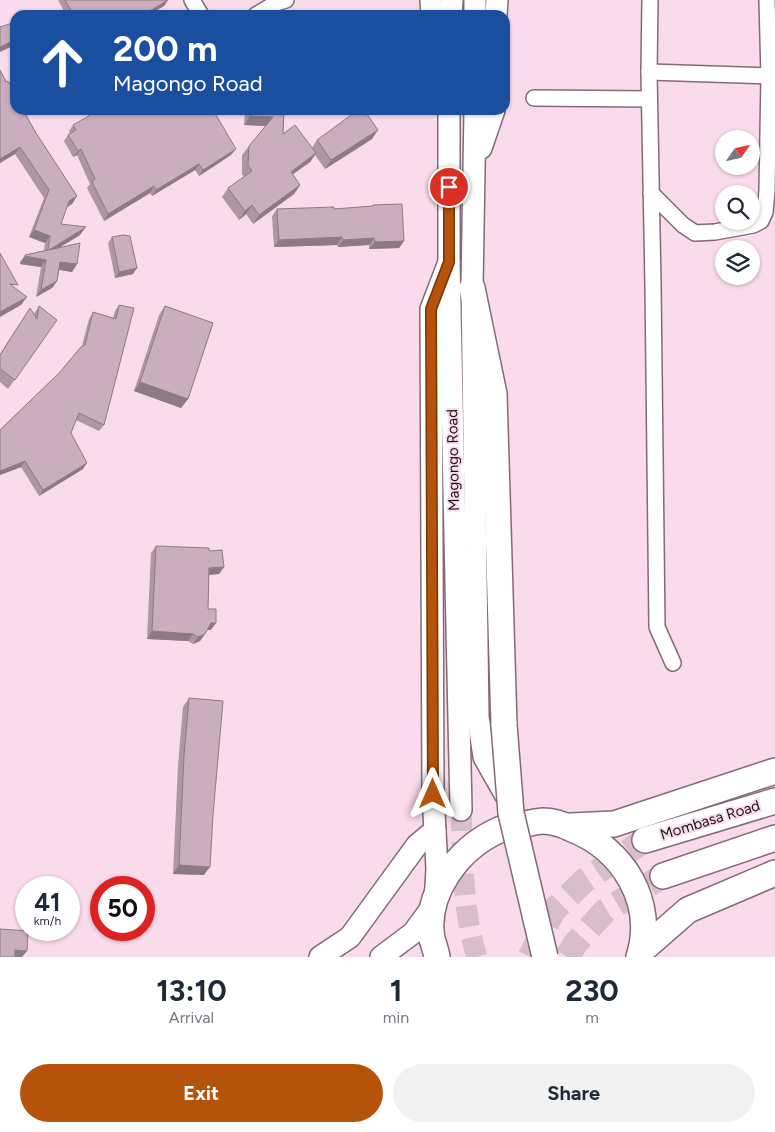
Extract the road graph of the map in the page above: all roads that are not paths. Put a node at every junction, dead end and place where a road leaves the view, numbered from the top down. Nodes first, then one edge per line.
1 (286, 0) edge
2 (650, 0) edge
3 (767, 0) edge
4 (264, 10) edge
5 (649, 72) junction
6 (772, 76) edge
7 (534, 98) dead end
8 (649, 99) junction
9 (448, 115) edge
10 (475, 115) edge
11 (492, 115) edge
12 (475, 165) junction
13 (651, 193) junction
14 (771, 197) edge
15 (449, 262) junction
16 (472, 288) junction
17 (673, 663) dead end
18 (775, 771) edge
19 (775, 800) edge
20 (461, 810) tunnel mouth
21 (554, 823) junction
22 (435, 830) junction
23 (775, 838) edge
24 (645, 840) tunnel mouth
25 (775, 873) edge
26 (663, 876) tunnel mouth
27 (435, 903) junction
28 (640, 954) edge
29 (320, 957) edge
30 (381, 957) edge
31 (437, 957) edge
32 (545, 957) edge

1 - 4 street
2 - 5 street
3 - 6 street
5 - 6 street
5 - 8 street
6 - 14 street
7 - 8 street
8 - 13 street
9 - 15 main road, Magongo Road
10 - 12 main road, Magongo Road
11 - 12 main road
12 - 16 main road, Magongo Road
13 - 14 street
13 - 17 street
15 - 20 main road, Magongo Road
15 - 22 main road
16 - 21 main road, Magongo Road
16 - 32 highway, bridge
18 - 21 highway
19 - 24 highway, Mombasa Road
21 - 27 highway
21 - 28 highway
22 - 27 main road
22 - 29 main road
23 - 26 highway
25 - 28 highway
27 - 30 main road
27 - 31 highway

